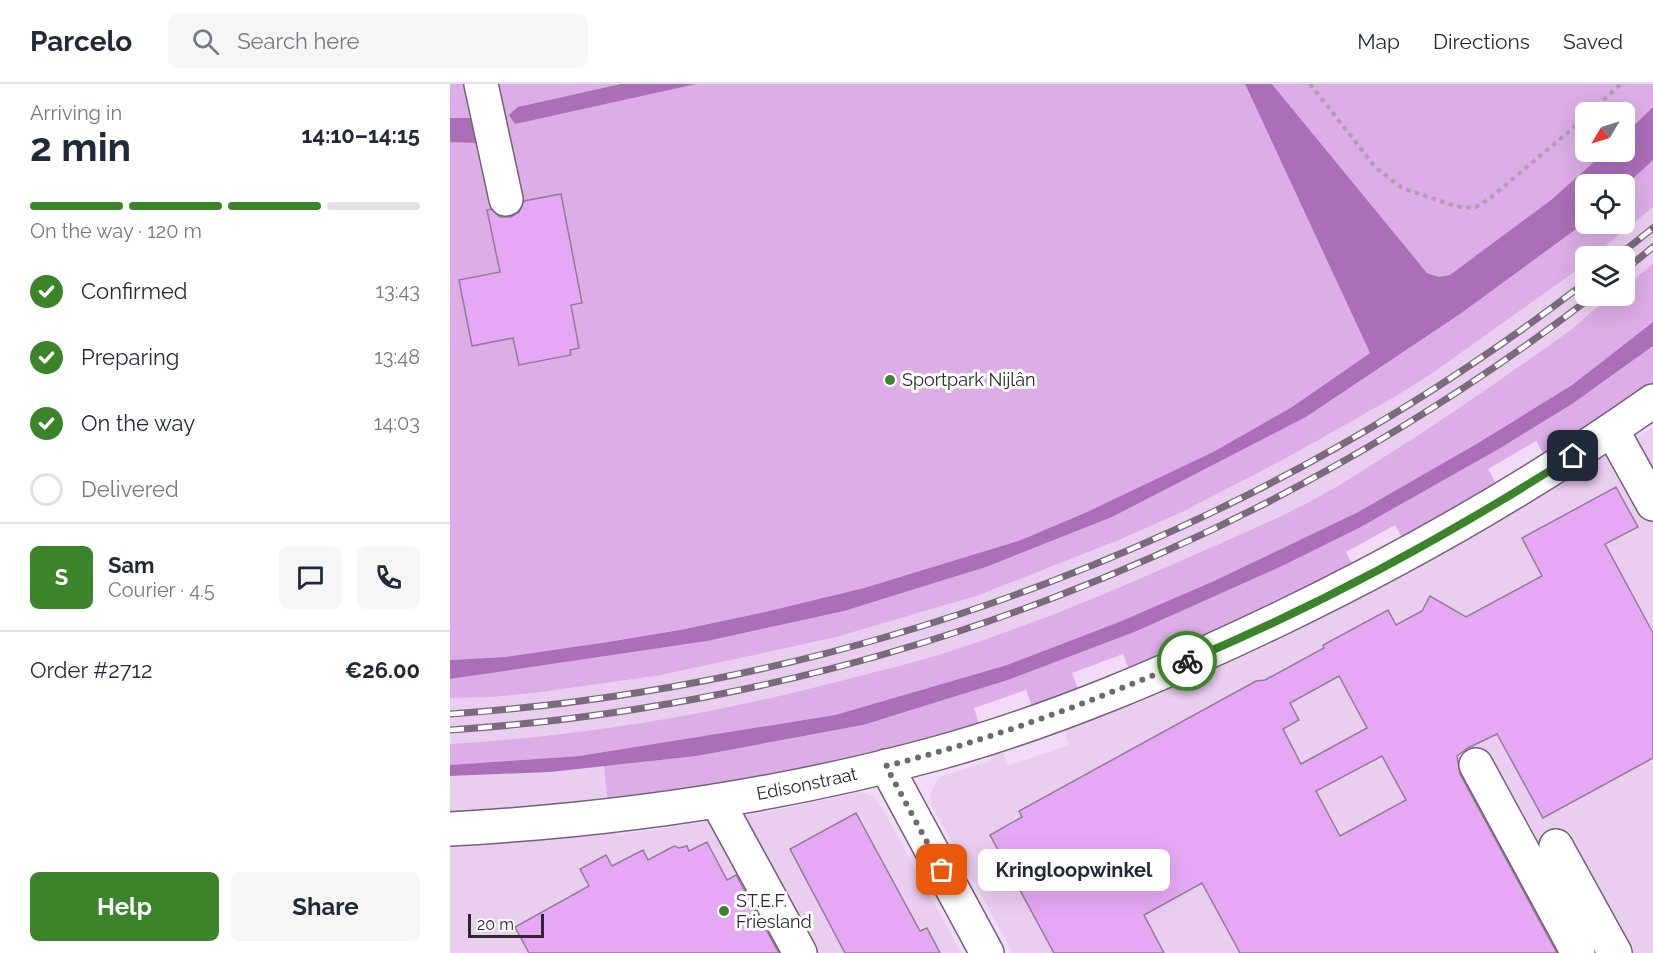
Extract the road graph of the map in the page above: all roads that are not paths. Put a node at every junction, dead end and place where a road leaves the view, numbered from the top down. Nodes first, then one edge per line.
1 (485, 85) edge
2 (506, 199) dead end
3 (1653, 401) edge
4 (1612, 430) junction
5 (1653, 504) edge
6 (1476, 765) dead end
7 (886, 766) junction
8 (717, 801) junction
9 (450, 829) edge
10 (1556, 846) dead end
11 (800, 953) edge
12 (987, 953) edge
13 (1578, 953) edge
14 (1615, 953) edge

1 - 2 street
3 - 4 street, Edisonstraat
4 - 5 street
4 - 7 street, Edisonstraat
6 - 13 street
7 - 8 street, Edisonstraat
7 - 12 street
8 - 9 street, Edisonstraat
8 - 11 street
10 - 14 street

